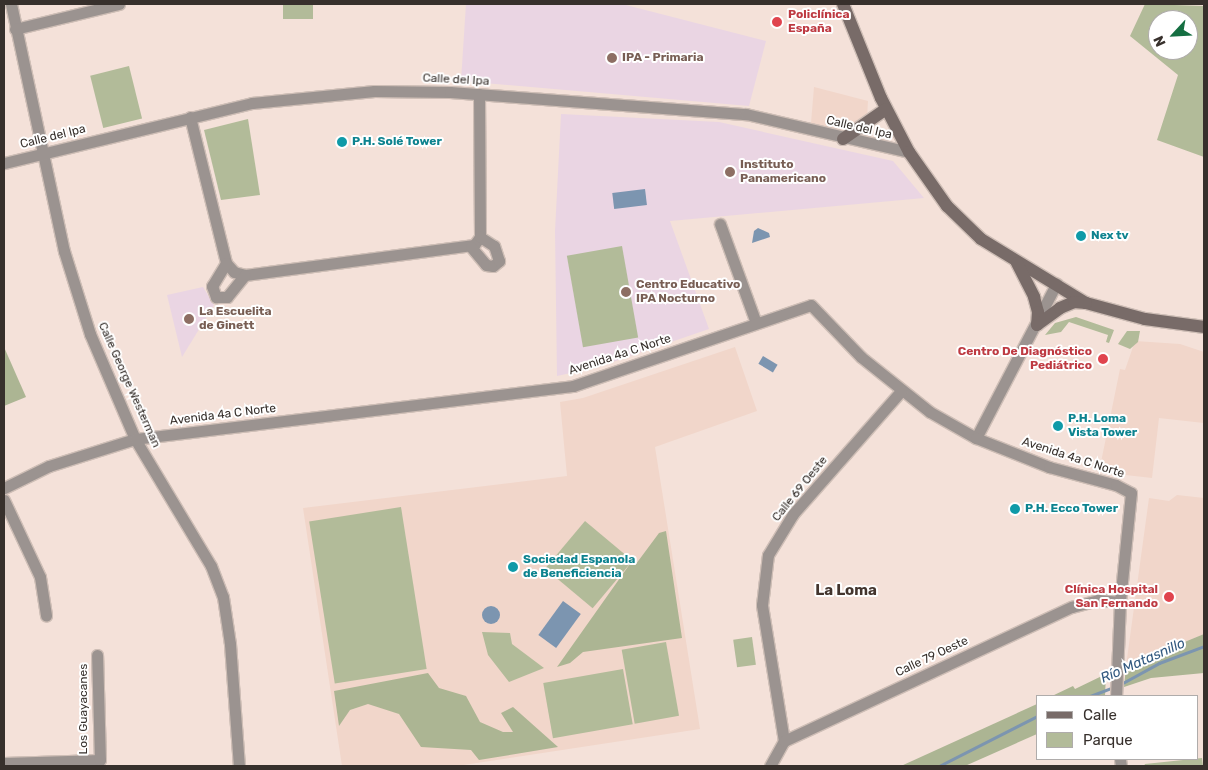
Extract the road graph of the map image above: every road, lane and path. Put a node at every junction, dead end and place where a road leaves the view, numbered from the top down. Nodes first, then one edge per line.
1 (11, 4) edge
2 (119, 4) edge
3 (843, 4) edge
4 (15, 29) junction
5 (479, 94) junction
6 (886, 109) junction
7 (190, 117) junction
8 (843, 139) junction
9 (909, 152) junction
10 (40, 155) junction
11 (4, 163) edge
12 (720, 224) dead end
13 (480, 236) junction
14 (471, 247) junction
15 (1017, 262) junction
16 (226, 263) junction
17 (245, 275) junction
18 (1056, 284) junction
19 (1086, 302) junction
20 (756, 323) junction
21 (1037, 325) junction
22 (1204, 327) edge
23 (902, 391) junction
24 (976, 438) junction
25 (135, 439) junction
26 (4, 488) edge
27 (4, 500) edge
28 (1120, 602) junction
29 (46, 616) dead end
30 (97, 655) dead end
31 (1116, 695) edge
32 (784, 741) junction
33 (4, 763) edge
34 (239, 766) edge
35 (770, 766) edge

1 - 4 street, Calle George Westerman
2 - 4 street
3 - 6 main road
4 - 10 street, Calle George Westerman
5 - 7 street, Calle del Ipa
5 - 8 street, Calle del Ipa
5 - 13 street
6 - 8 main road
6 - 9 main road
7 - 10 street, Calle del Ipa
7 - 16 street
8 - 9 street, Calle del Ipa
9 - 15 main road
10 - 11 street, Calle del Ipa
10 - 25 street, Calle George Westerman
12 - 20 street
13 - 14 street
13 - 14 street
14 - 17 street
15 - 18 main road
15 - 21 main road
16 - 17 street
16 - 17 street
18 - 19 main road
18 - 21 street
19 - 21 main road
19 - 22 main road
20 - 23 street, Avenida 4a C Norte
20 - 25 street, Avenida 4a C Norte
21 - 24 street
23 - 24 street, Avenida 4a C Norte
23 - 32 street, Calle 69 Oeste
24 - 28 street, Avenida 4a C Norte
25 - 26 street, Avenida 4a C Norte
25 - 34 street, Calle George Westerman
27 - 29 street
28 - 31 street
28 - 32 street, Calle 79 Oeste
30 - 33 street, Los Guayacanes
32 - 35 street

